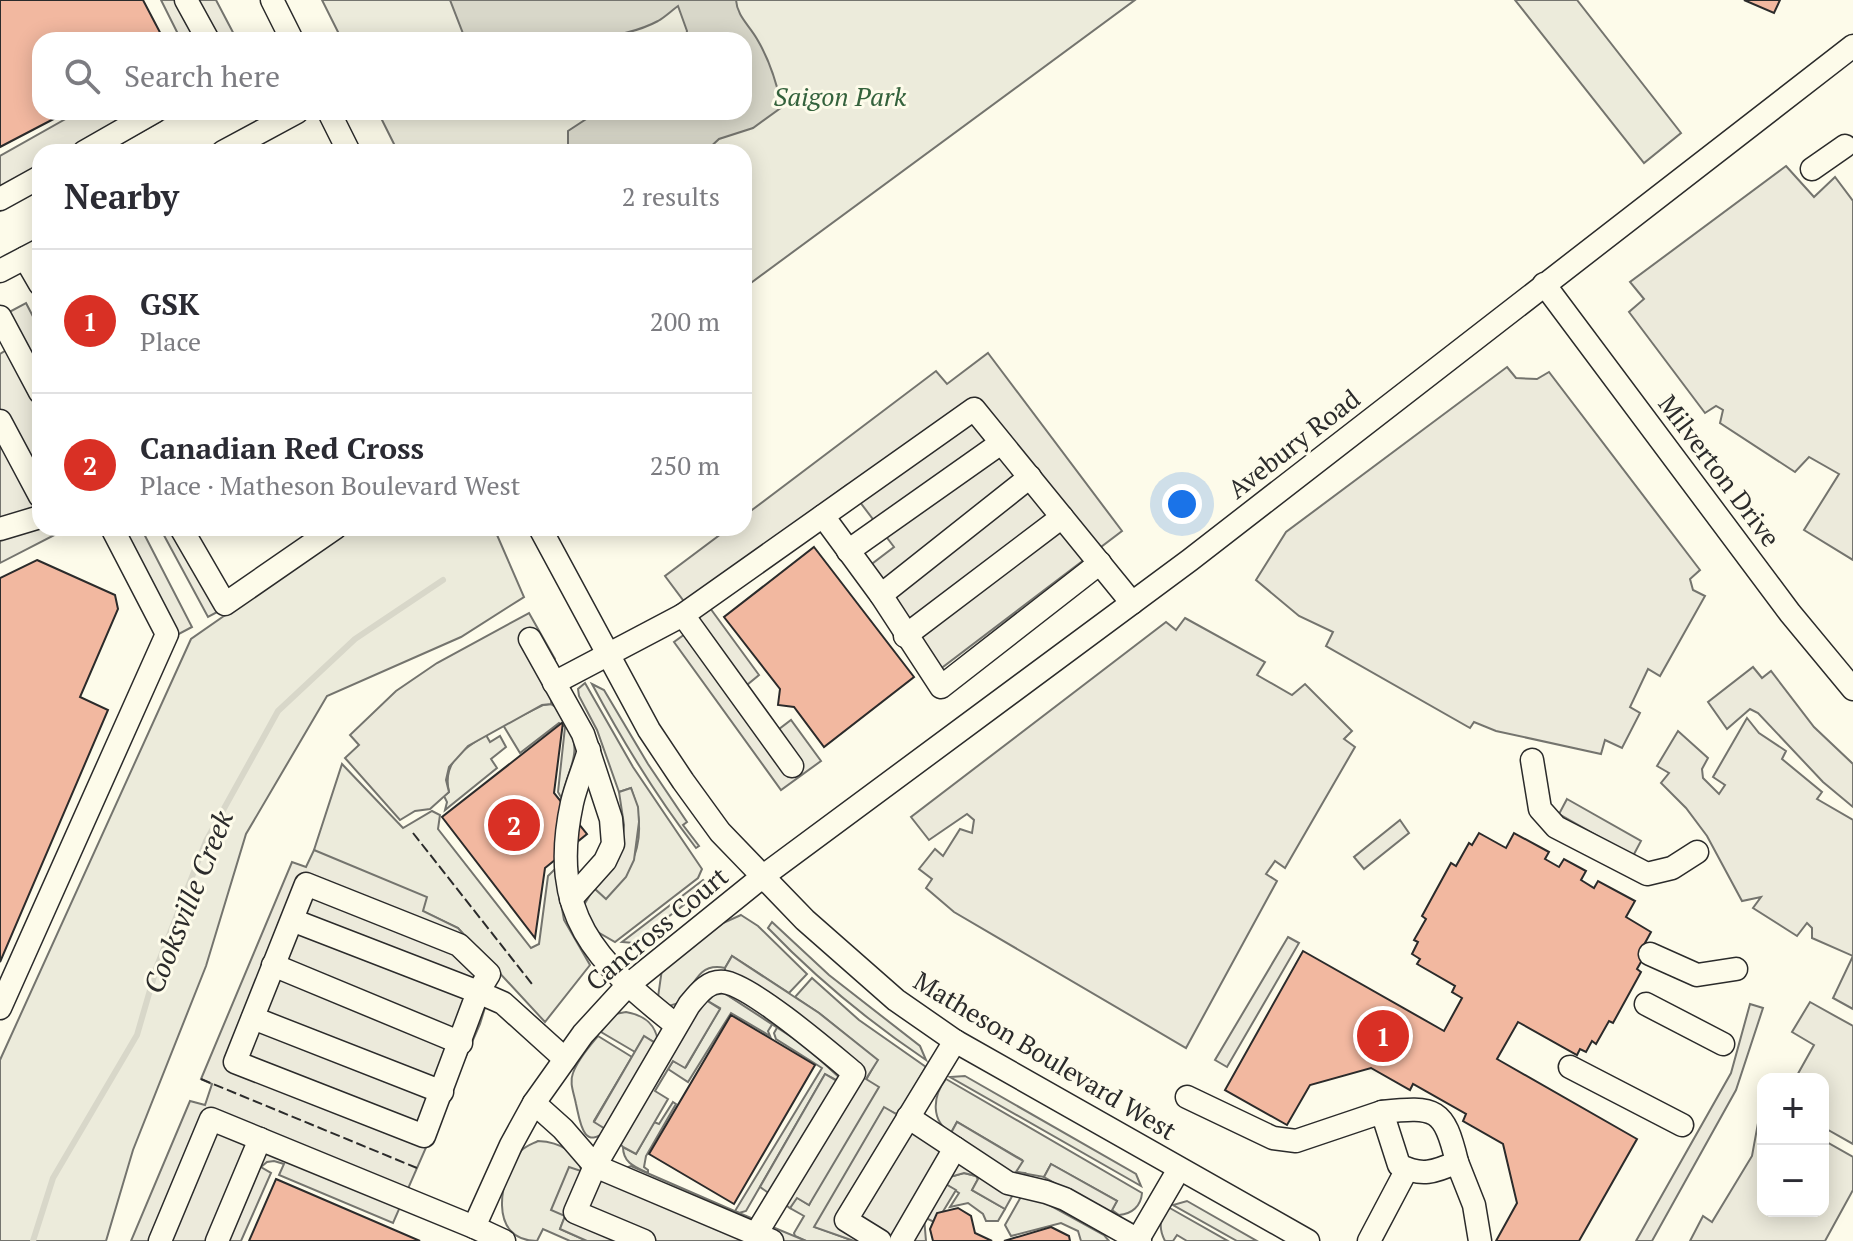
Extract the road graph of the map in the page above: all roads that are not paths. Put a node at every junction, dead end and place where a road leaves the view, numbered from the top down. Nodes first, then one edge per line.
1 (186, 0) edge
2 (272, 0) edge
3 (204, 32) edge
4 (288, 32) edge
5 (1853, 46) edge
6 (140, 120) edge
7 (282, 120) edge
8 (333, 120) edge
9 (98, 144) edge
10 (238, 144) edge
11 (345, 144) edge
12 (1845, 146) dead end
13 (1812, 169) dead end
14 (32, 181) edge
15 (0, 199) edge
16 (32, 255) edge
17 (0, 271) edge
18 (1544, 284) junction
19 (3, 327) edge
20 (32, 378) edge
21 (0, 421) edge
22 (1001, 443) junction
23 (1030, 477) junction
24 (32, 481) edge
25 (823, 516) junction
26 (1062, 517) junction
27 (32, 519) edge
28 (0, 529) edge
29 (116, 536) edge
30 (186, 536) edge
31 (323, 536) edge
32 (544, 536) edge
33 (848, 551) junction
34 (1100, 563) junction
35 (881, 595) junction
36 (1132, 603) junction
37 (683, 615) junction
38 (905, 636) junction
39 (530, 639) dead end
40 (608, 656) junction
41 (554, 683) junction
42 (1853, 689) edge
43 (589, 750) junction
44 (1532, 760) dead end
45 (792, 766) dead end
46 (1697, 852) dead end
47 (762, 877) junction
48 (571, 899) junction
49 (292, 920) junction
50 (1650, 954) dead end
51 (273, 965) junction
52 (1736, 969) dead end
53 (627, 986) junction
54 (478, 992) junction
55 (1646, 1004) dead end
56 (0, 1008) edge
57 (253, 1018) junction
58 (676, 1025) junction
59 (955, 1041) junction
60 (461, 1043) junction
61 (1723, 1044) dead end
62 (565, 1059) junction
63 (1570, 1067) dead end
64 (442, 1092) junction
65 (1187, 1097) dead end
66 (534, 1103) junction
67 (1382, 1112) junction
68 (908, 1117) junction
69 (1682, 1125) dead end
70 (260, 1139) junction
71 (955, 1148) junction
72 (1457, 1162) junction
73 (595, 1166) junction
74 (1179, 1169) junction
75 (1407, 1169) junction
76 (474, 1227) junction
77 (764, 1238) edge
78 (160, 1241) edge
79 (217, 1241) edge
80 (504, 1241) edge
81 (644, 1241) edge
82 (880, 1241) edge
83 (901, 1241) edge
84 (1138, 1241) edge
85 (1308, 1241) edge
86 (1369, 1241) edge
87 (1480, 1241) edge

1 - 3 street
2 - 4 street
5 - 18 street, Avebury Road
6 - 9 street
7 - 10 street
8 - 11 street
12 - 13 street
14 - 15 street
16 - 17 street
18 - 36 street, Avebury Road
18 - 42 street, Milverton Drive
19 - 20 street
21 - 24 street
22 - 23 street
22 - 25 street
22 - 33 street
23 - 26 street
23 - 35 street
25 - 33 street
25 - 37 street
26 - 34 street
26 - 38 street
27 - 28 street
29 - 56 street
30 - 31 street
32 - 40 street, Matheson Boulevard West
33 - 35 street
34 - 36 street
34 - 38 street
35 - 38 street
36 - 47 street, Avebury Road
37 - 40 street
37 - 45 street
39 - 41 street
40 - 41 street
40 - 47 street, Matheson Boulevard West
41 - 43 street
43 - 48 street
43 - 48 street
44 - 46 street
47 - 53 street, Cancross Court
47 - 59 street, Matheson Boulevard West
48 - 53 street
49 - 51 street
49 - 54 street
49 - 54 street
50 - 52 street
51 - 57 street
51 - 60 street
53 - 58 street
53 - 62 street, Cancross Court
54 - 60 street
54 - 62 street
55 - 61 street
57 - 64 street
57 - 64 street
58 - 73 street
58 - 77 street
59 - 68 street
59 - 74 street, Matheson Boulevard West
60 - 64 street
62 - 66 street, Cancross Court
63 - 69 street
65 - 67 street
66 - 73 street
66 - 76 street, Cancross Court
67 - 72 street
67 - 75 street
68 - 71 street
68 - 82 street
70 - 76 street
70 - 78 street
70 - 79 street
71 - 83 street
71 - 84 street
72 - 75 street
72 - 87 street
73 - 77 street
73 - 81 street
74 - 84 street
74 - 85 street, Matheson Boulevard West
75 - 86 street
76 - 80 street

